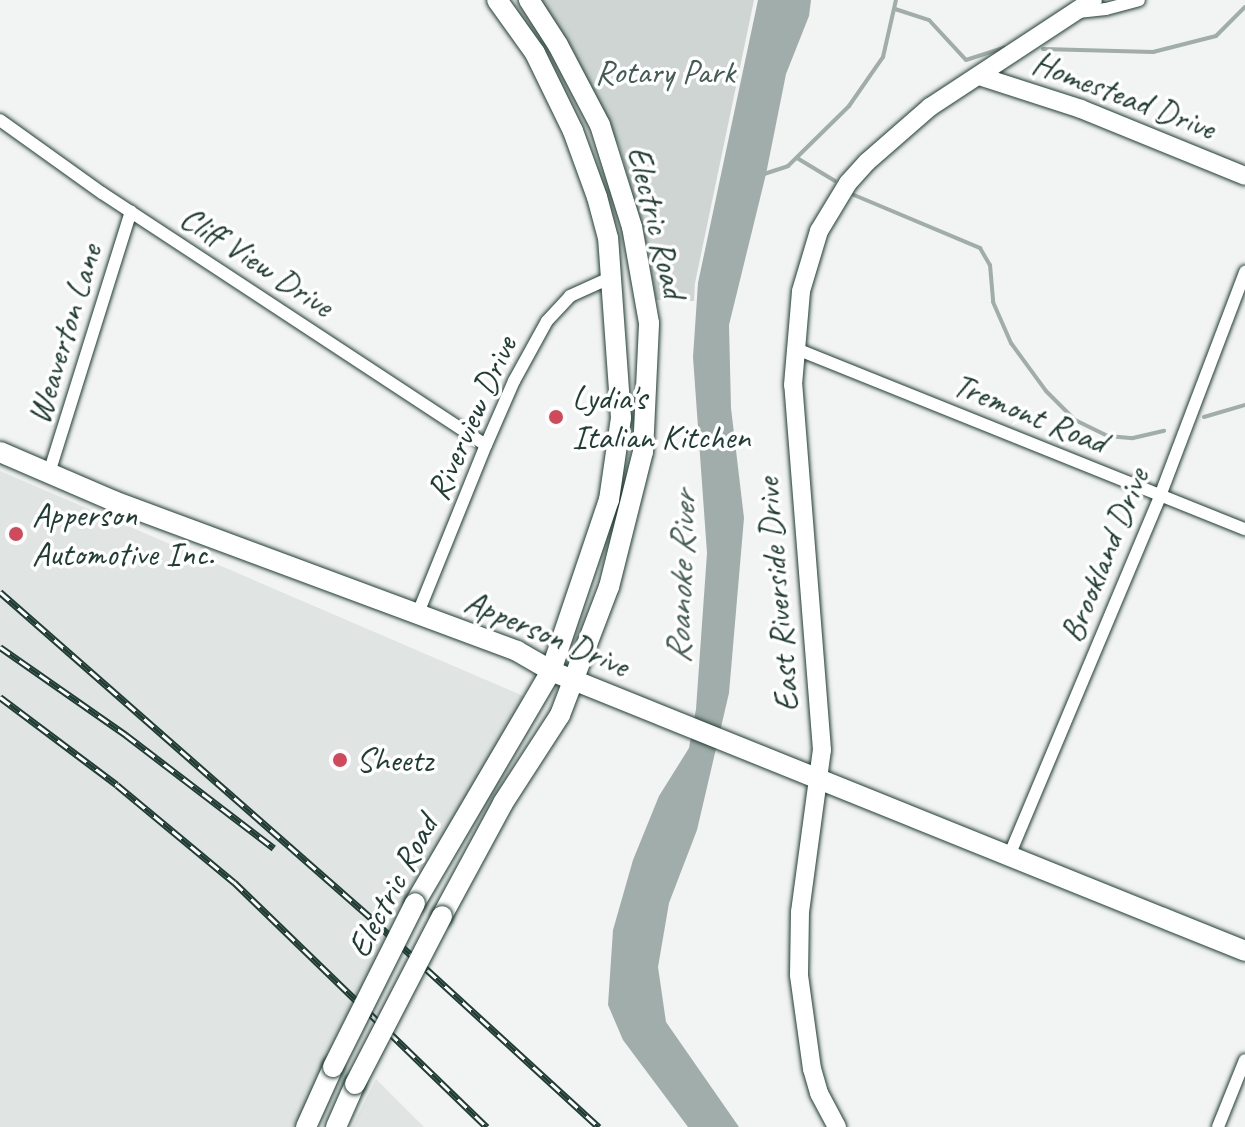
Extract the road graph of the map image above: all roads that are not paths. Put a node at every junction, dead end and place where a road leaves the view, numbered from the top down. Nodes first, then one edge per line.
1 (497, 0) edge
2 (529, 0) edge
3 (1093, 0) edge
4 (1139, 0) edge
5 (1074, 12) junction
6 (979, 76) junction
7 (0, 120) edge
8 (1245, 176) edge
9 (131, 212) junction
10 (1245, 272) edge
11 (612, 277) junction
12 (794, 348) junction
13 (486, 445) junction
14 (0, 452) edge
15 (49, 473) junction
16 (1160, 496) junction
17 (1245, 529) edge
18 (418, 613) junction
19 (551, 671) junction
20 (574, 681) junction
21 (818, 779) junction
22 (1009, 856) junction
23 (1245, 951) edge
24 (1245, 1060) edge
25 (306, 1127) edge
26 (336, 1127) edge
27 (837, 1127) edge
28 (1218, 1127) edge

1 - 11 main road, Electric Road
2 - 20 main road, Electric Road
3 - 5 street, East Riverside Drive
4 - 5 street
5 - 6 street, East Riverside Drive
6 - 8 street, Homestead Drive
6 - 12 street, East Riverside Drive
7 - 9 street, Cliff View Drive
9 - 13 street, Cliff View Drive
9 - 15 street, Weaverton Lane
10 - 16 street, Brookland Drive
11 - 13 street, Riverview Drive
11 - 19 main road, Electric Road
12 - 16 street, Tremont Road
12 - 21 street, East Riverside Drive
13 - 18 street, Riverview Drive
14 - 15 main road, Apperson Drive
15 - 18 main road, Apperson Drive
16 - 17 street, Tremont Road
16 - 22 street, Brookland Drive
18 - 19 main road, Apperson Drive
19 - 20 main road, Apperson Drive
19 - 25 main road, Electric Road, bridge
20 - 21 main road, Apperson Drive
20 - 26 main road, Electric Road, bridge
21 - 22 main road, Apperson Drive
21 - 27 street, East Riverside Drive
22 - 23 main road, Apperson Drive
24 - 28 street

